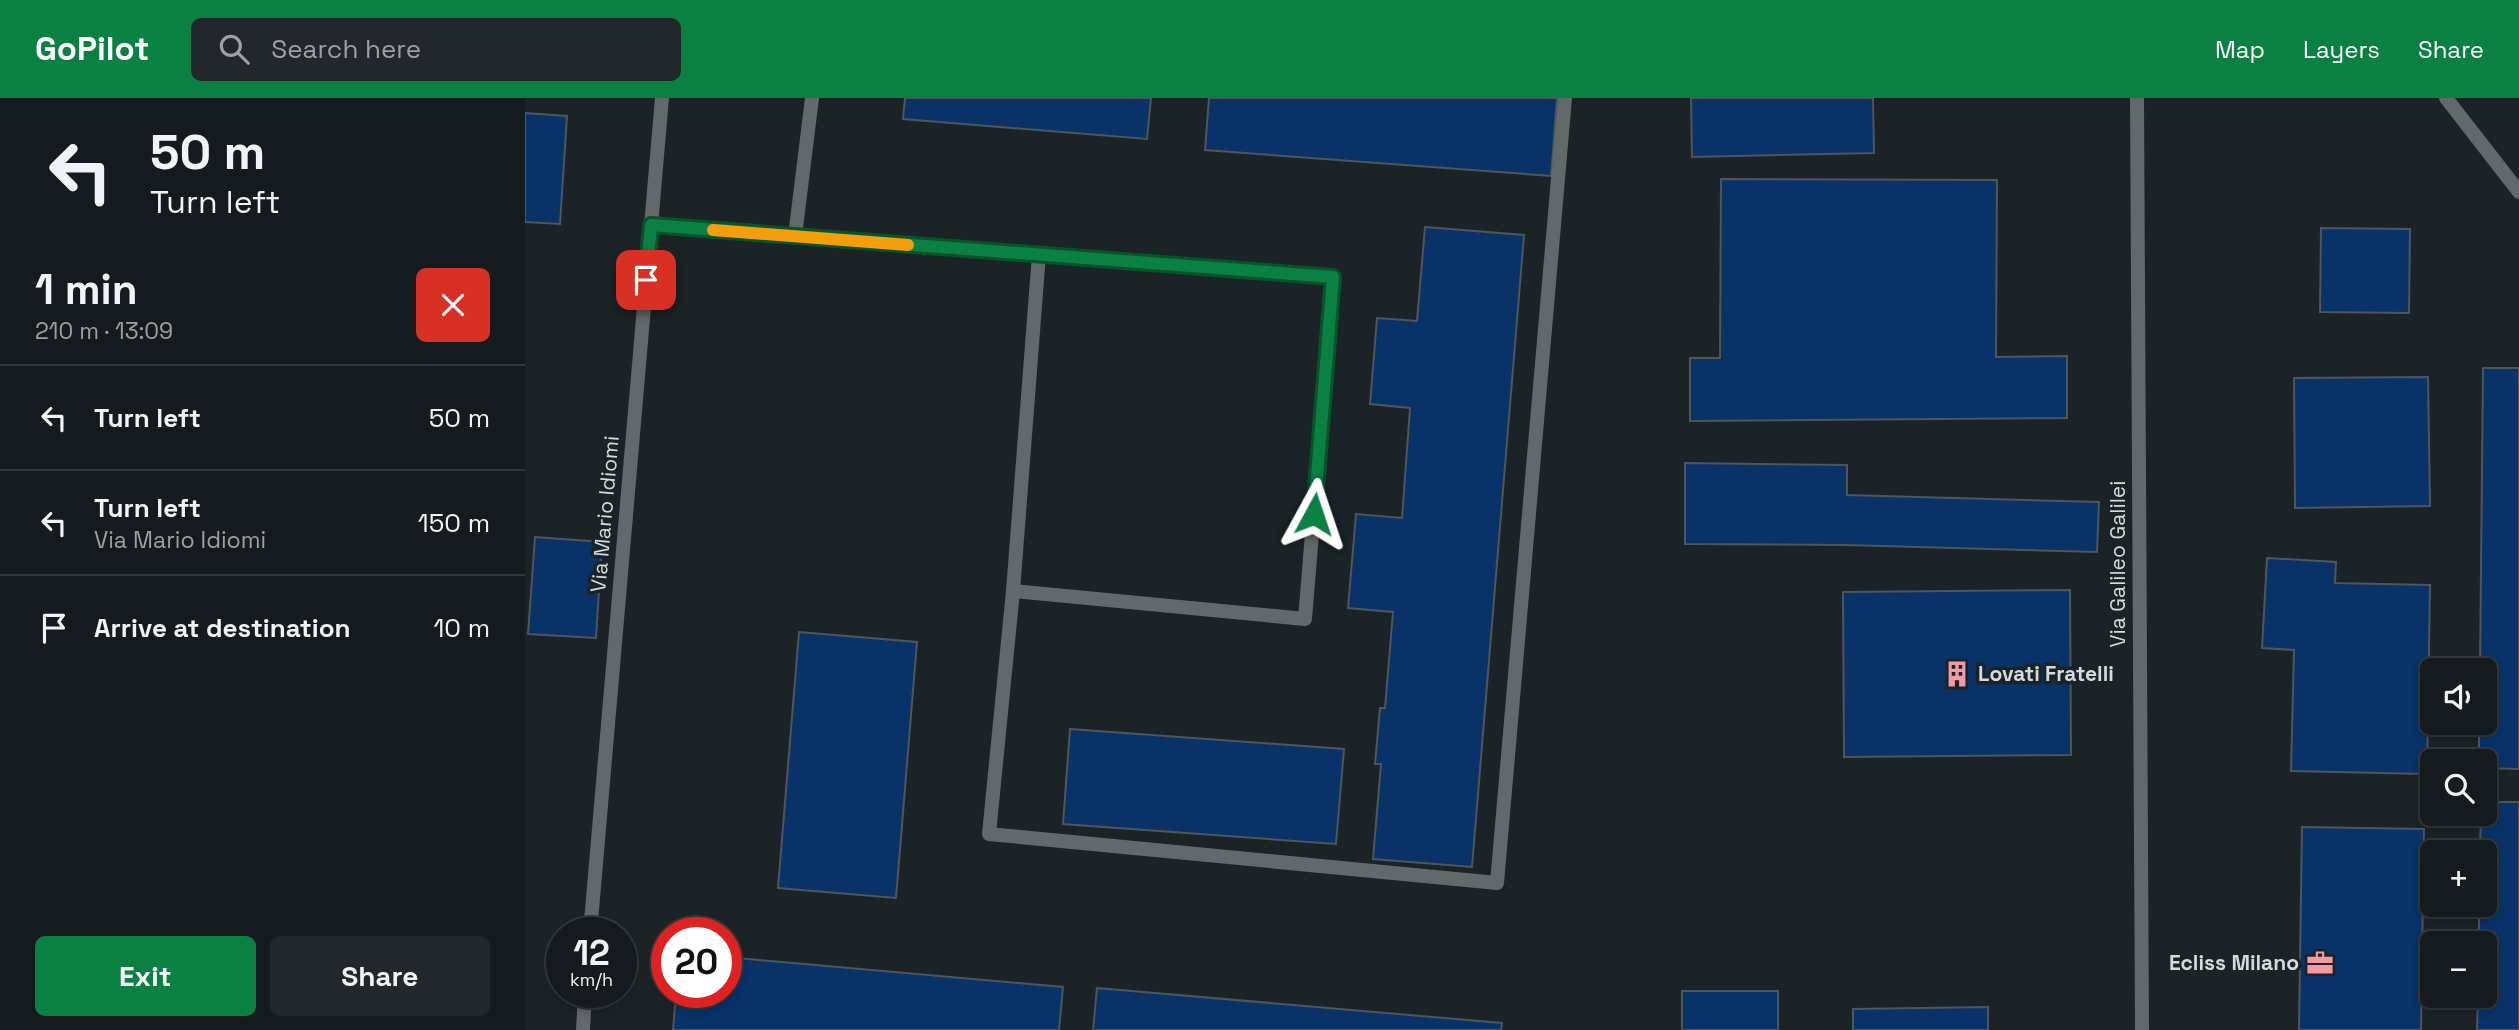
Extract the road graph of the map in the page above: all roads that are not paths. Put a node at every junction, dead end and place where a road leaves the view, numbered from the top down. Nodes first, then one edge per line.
1 (662, 98) edge
2 (812, 98) edge
3 (1565, 98) edge
4 (2137, 98) edge
5 (2446, 98) edge
6 (2519, 192) edge
7 (651, 225) junction
8 (795, 236) junction
9 (1039, 254) junction
10 (1013, 591) junction
11 (591, 917) edge
12 (584, 1008) edge
13 (583, 1030) edge
14 (2142, 1030) edge

1 - 7 street, Via Mario Idiomi
2 - 8 street
3 - 10 street
4 - 14 street, Via Galileo Galilei
5 - 6 street
7 - 8 street
7 - 11 street, Via Mario Idiomi
8 - 9 street
9 - 10 street
9 - 10 street
12 - 13 street

